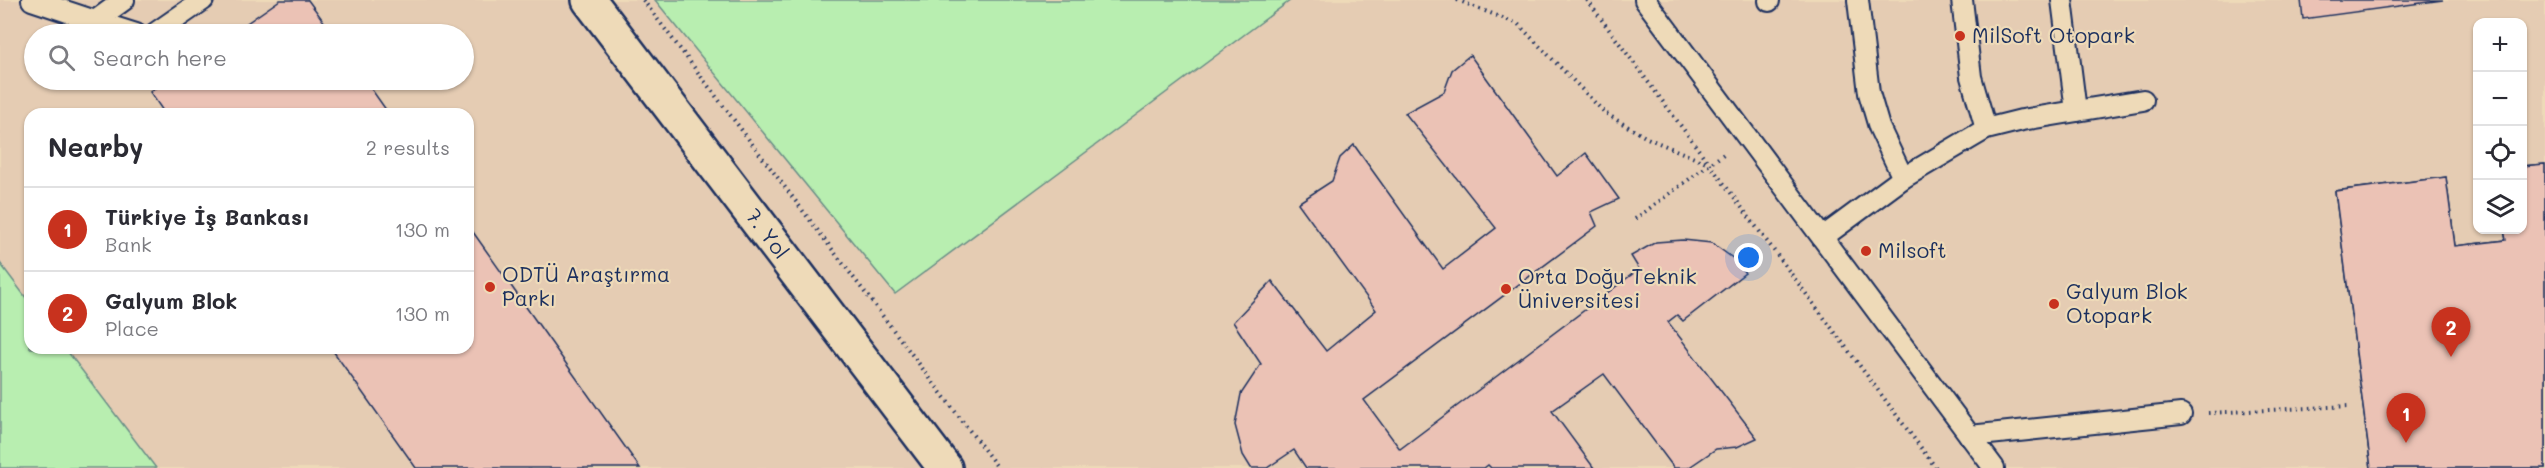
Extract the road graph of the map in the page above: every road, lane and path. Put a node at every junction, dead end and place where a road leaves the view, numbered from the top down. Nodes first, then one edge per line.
1 (32, 0) edge
2 (124, 0) edge
3 (203, 0) edge
4 (589, 0) edge
5 (643, 0) edge
6 (1457, 0) edge
7 (1587, 0) edge
8 (1645, 0) edge
9 (1858, 0) edge
10 (1962, 0) edge
11 (2061, 0) edge
12 (95, 21) junction
13 (104, 24) edge
14 (168, 24) edge
15 (2143, 100) dead end
16 (2076, 111) junction
17 (1986, 129) junction
18 (1748, 136) junction
19 (1709, 164) junction
20 (1903, 178) junction
21 (1635, 219) dead end
22 (1823, 237) junction
23 (2349, 406) dead end
24 (2181, 414) joint
25 (1970, 436) junction
26 (945, 468) edge
27 (998, 468) edge
28 (1936, 468) edge
29 (1994, 468) edge

1 - 12 lane
2 - 12 lane
3 - 14 lane
4 - 26 street, 7. Yol
5 - 27 path
6 - 19 path
7 - 19 path
8 - 18 lane
9 - 20 lane
10 - 17 lane
11 - 16 lane
12 - 13 lane
15 - 16 lane
16 - 17 lane
17 - 20 lane
18 - 19 path
18 - 22 lane
19 - 21 path
19 - 28 path
20 - 22 lane
22 - 25 lane
23 - 24 path
24 - 25 lane
25 - 29 lane

